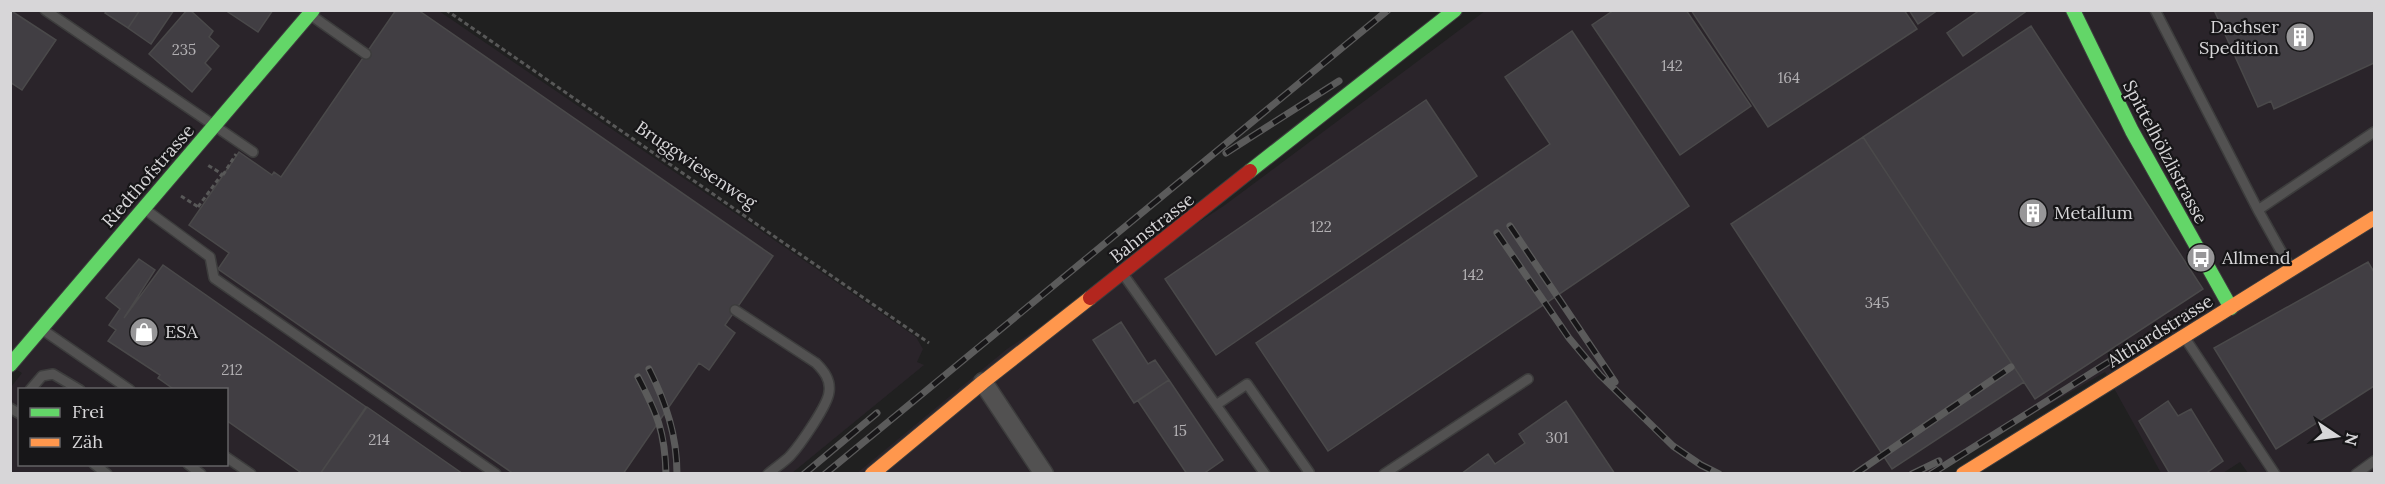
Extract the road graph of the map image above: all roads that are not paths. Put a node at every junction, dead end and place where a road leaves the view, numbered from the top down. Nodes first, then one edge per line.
1 (45, 10) edge
2 (1455, 10) edge
3 (2073, 10) edge
4 (2155, 10) edge
5 (312, 13) edge
6 (366, 54) dead end
7 (214, 126) junction
8 (2374, 132) edge
9 (253, 152) dead end
10 (144, 208) junction
11 (2258, 210) junction
12 (2373, 223) edge
13 (2292, 271) junction
14 (1123, 274) junction
15 (2231, 308) junction
16 (735, 310) dead end
17 (42, 329) junction
18 (2184, 337) junction
19 (10, 365) edge
20 (1528, 379) dead end
21 (983, 382) junction
22 (32, 388) edge
23 (77, 388) edge
24 (126, 388) edge
25 (1216, 405) junction
26 (228, 458) edge
27 (2374, 461) edge
28 (251, 474) edge
29 (496, 474) edge
30 (768, 474) edge
31 (872, 474) edge
32 (1044, 474) edge
33 (1265, 474) edge
34 (1307, 474) edge
35 (1384, 474) edge
36 (1963, 474) edge
37 (2275, 474) edge
38 (2356, 474) edge

1 - 7 lane
2 - 14 street, Bahnstrasse
3 - 15 street, Spittelhölzlistrasse
4 - 11 lane
5 - 6 lane
5 - 7 street, Riedthofstrasse
7 - 9 lane
7 - 10 street, Riedthofstrasse
8 - 11 lane
10 - 17 street, Riedthofstrasse
10 - 29 lane
11 - 13 lane
12 - 13 street, Althardstrasse
13 - 15 street, Althardstrasse
14 - 21 street, Bahnstrasse
14 - 25 lane
15 - 18 street, Althardstrasse
16 - 30 lane
17 - 19 street, Riedthofstrasse
17 - 24 lane
18 - 36 street, Althardstrasse
18 - 37 lane
20 - 35 lane
21 - 31 street, Bahnstrasse
21 - 32 street
22 - 23 lane
25 - 33 lane
25 - 34 lane
26 - 28 lane
27 - 38 lane

